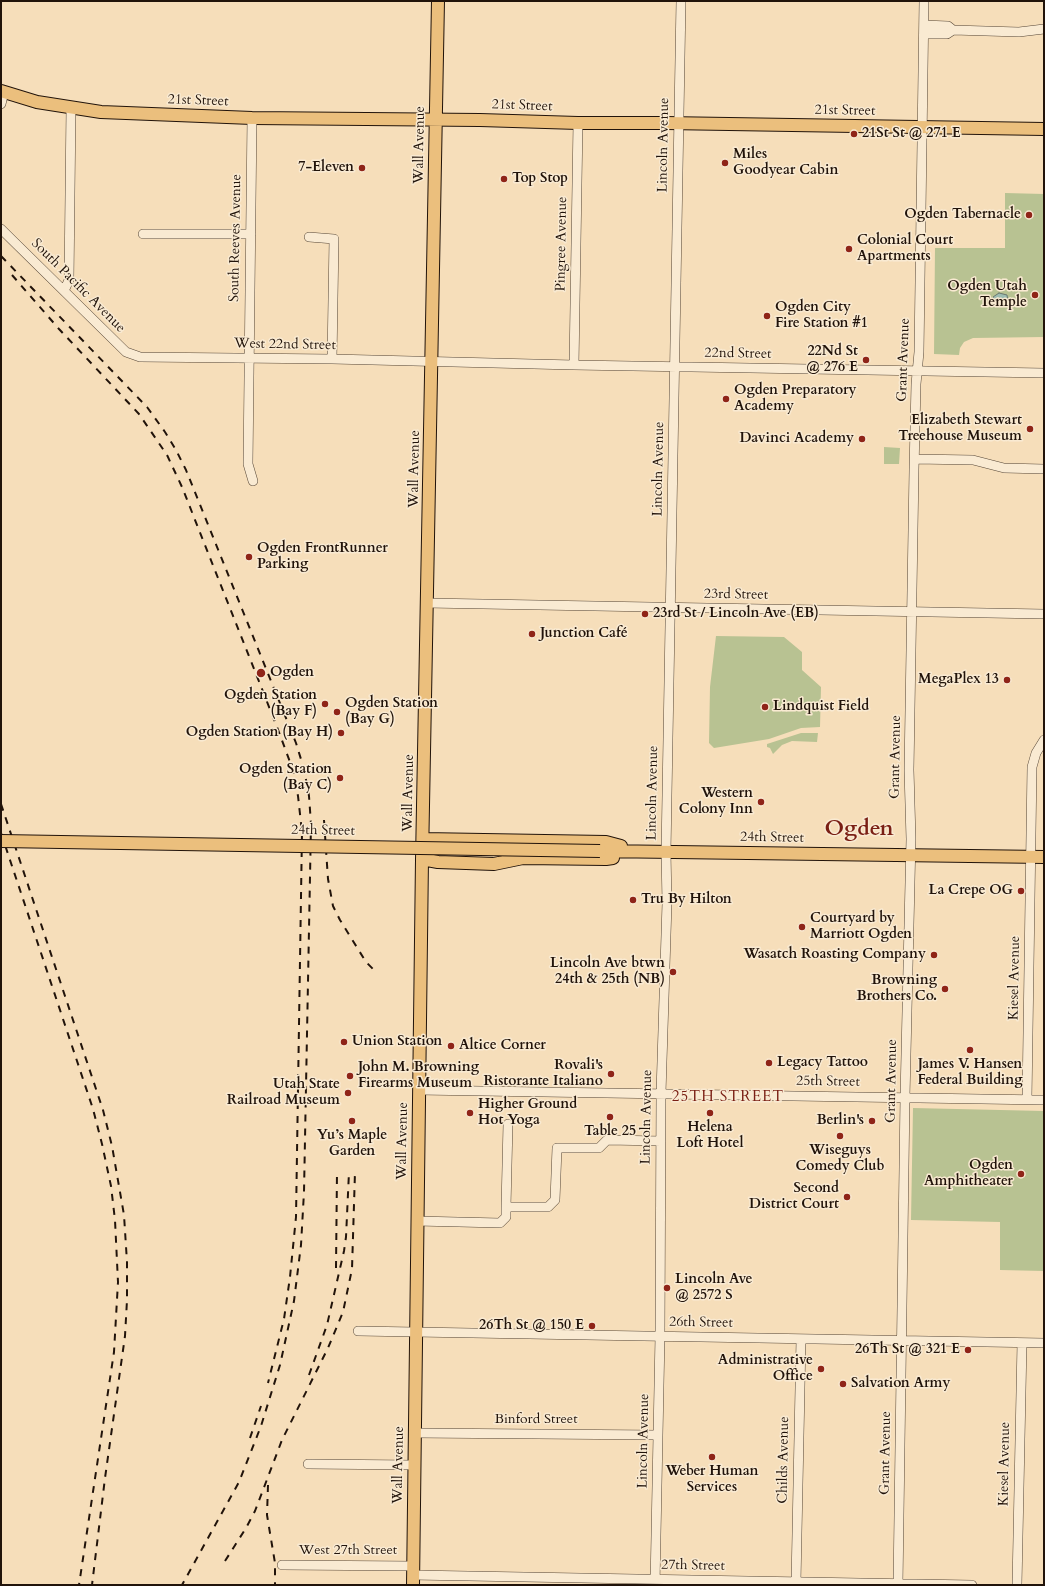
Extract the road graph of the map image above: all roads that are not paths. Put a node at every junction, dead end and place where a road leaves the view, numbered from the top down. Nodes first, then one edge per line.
1 (438, 1) edge
2 (681, 1) edge
3 (924, 1) edge
4 (1044, 29) edge
5 (924, 30) junction
6 (2, 91) edge
7 (1, 104) edge
8 (71, 108) junction
9 (252, 118) junction
10 (436, 120) junction
11 (578, 123) junction
12 (679, 123) junction
13 (922, 127) junction
14 (1044, 129) edge
15 (1, 229) edge
16 (143, 234) dead end
17 (251, 234) junction
18 (309, 237) dead end
19 (64, 291) junction
20 (140, 357) joint
21 (248, 358) junction
22 (332, 359) junction
23 (431, 361) junction
24 (574, 365) junction
25 (675, 367) junction
26 (917, 371) junction
27 (1044, 373) edge
28 (915, 459) junction
29 (1044, 469) edge
30 (253, 481) dead end
31 (427, 603) junction
32 (671, 608) junction
33 (912, 611) junction
34 (1044, 614) edge
35 (1044, 740) edge
36 (423, 838) junction
37 (1, 841) edge
38 (644, 852) junction
39 (666, 852) junction
40 (910, 854) junction
41 (1030, 857) junction
42 (1044, 857) edge
43 (422, 859) junction
44 (419, 1090) junction
45 (661, 1093) junction
46 (905, 1097) junction
47 (1027, 1099) junction
48 (1044, 1100) edge
49 (508, 1124) dead end
50 (661, 1141) junction
51 (506, 1207) junction
52 (417, 1221) junction
53 (358, 1331) dead end
54 (416, 1332) junction
55 (660, 1336) junction
56 (801, 1339) junction
57 (901, 1340) junction
58 (1022, 1343) junction
59 (1044, 1343) edge
60 (415, 1433) junction
61 (658, 1435) junction
62 (308, 1464) dead end
63 (414, 1465) junction
64 (282, 1565) dead end
65 (413, 1575) edge
66 (656, 1582) edge
67 (796, 1582) junction
68 (898, 1584) edge
69 (972, 1585) edge
70 (1017, 1585) edge

1 - 10 main road, Wall Avenue
2 - 12 street, Lincoln Avenue
3 - 5 street, Grant Avenue
4 - 5 street
5 - 13 street, Grant Avenue
6 - 7 street
6 - 8 main road, 21st Street
8 - 9 main road, 21st Street
8 - 19 street
9 - 10 main road, 21st Street
9 - 17 street, South Reeves Avenue
10 - 11 main road, 21st Street
10 - 23 main road, Wall Avenue
11 - 12 main road, 21st Street
11 - 24 street, Pingree Avenue
12 - 13 main road, 21st Street
12 - 25 street, Lincoln Avenue
13 - 14 main road, 21st Street
13 - 26 street, Grant Avenue
15 - 19 street, South Pacific Avenue
16 - 17 street
17 - 21 street, South Reeves Avenue
18 - 22 street
19 - 20 street, South Pacific Avenue
20 - 21 street, West 22nd Street
21 - 22 street, West 22nd Street
21 - 30 street, South Reeves Avenue
22 - 23 street, West 22nd Street
23 - 24 street, 22nd Street
23 - 31 main road, Wall Avenue
24 - 25 street, 22nd Street
25 - 26 street, 22nd Street
25 - 32 street, Lincoln Avenue
26 - 27 street, 22nd Street
26 - 28 street, Grant Avenue
28 - 29 street
28 - 33 street, Grant Avenue
31 - 32 street, 23rd Street
31 - 36 main road, Wall Avenue
32 - 33 street, 23rd Street
32 - 39 street, Lincoln Avenue
33 - 34 street, 23rd Street
33 - 40 street, Grant Avenue
35 - 41 street, Kiesel Avenue
36 - 38 main road, 24th Street
36 - 43 main road, Wall Avenue
37 - 38 main road, 24th Street, bridge
38 - 39 main road, 24th Street
38 - 43 main road, 24th Street
39 - 40 main road, 24th Street
39 - 45 street, Lincoln Avenue
40 - 41 main road, 24th Street
40 - 46 street, Grant Avenue
41 - 42 main road, 24th Street
41 - 47 street, Kiesel Avenue
43 - 44 main road, Wall Avenue
44 - 45 street, 25th Street
44 - 52 main road, Wall Avenue
45 - 46 street, 25th Street
45 - 50 street, Lincoln Avenue
46 - 47 street, 25th Street
46 - 57 street, Grant Avenue
47 - 48 street, 25th Street
49 - 51 street
50 - 51 street
50 - 55 street, Lincoln Avenue
51 - 52 street
52 - 54 main road, Wall Avenue
53 - 54 street, 26th Street
54 - 55 street, 26th Street
54 - 60 main road, Wall Avenue
55 - 56 street, 26th Street
55 - 61 street, Lincoln Avenue
56 - 57 street, 26th Street
56 - 67 street, Childs Avenue
57 - 58 street, 26th Street
57 - 68 street, Grant Avenue
58 - 59 street, 26th Street
58 - 70 street, Kiesel Avenue
60 - 61 street, Binford Street
60 - 63 main road, Wall Avenue
61 - 66 street, Lincoln Avenue
62 - 63 street
63 - 65 main road, Wall Avenue
64 - 65 street, West 27th Street
65 - 66 street, 27th Street
66 - 67 street, 27th Street
67 - 68 street, 27th Street
68 - 69 street, 27th Street

